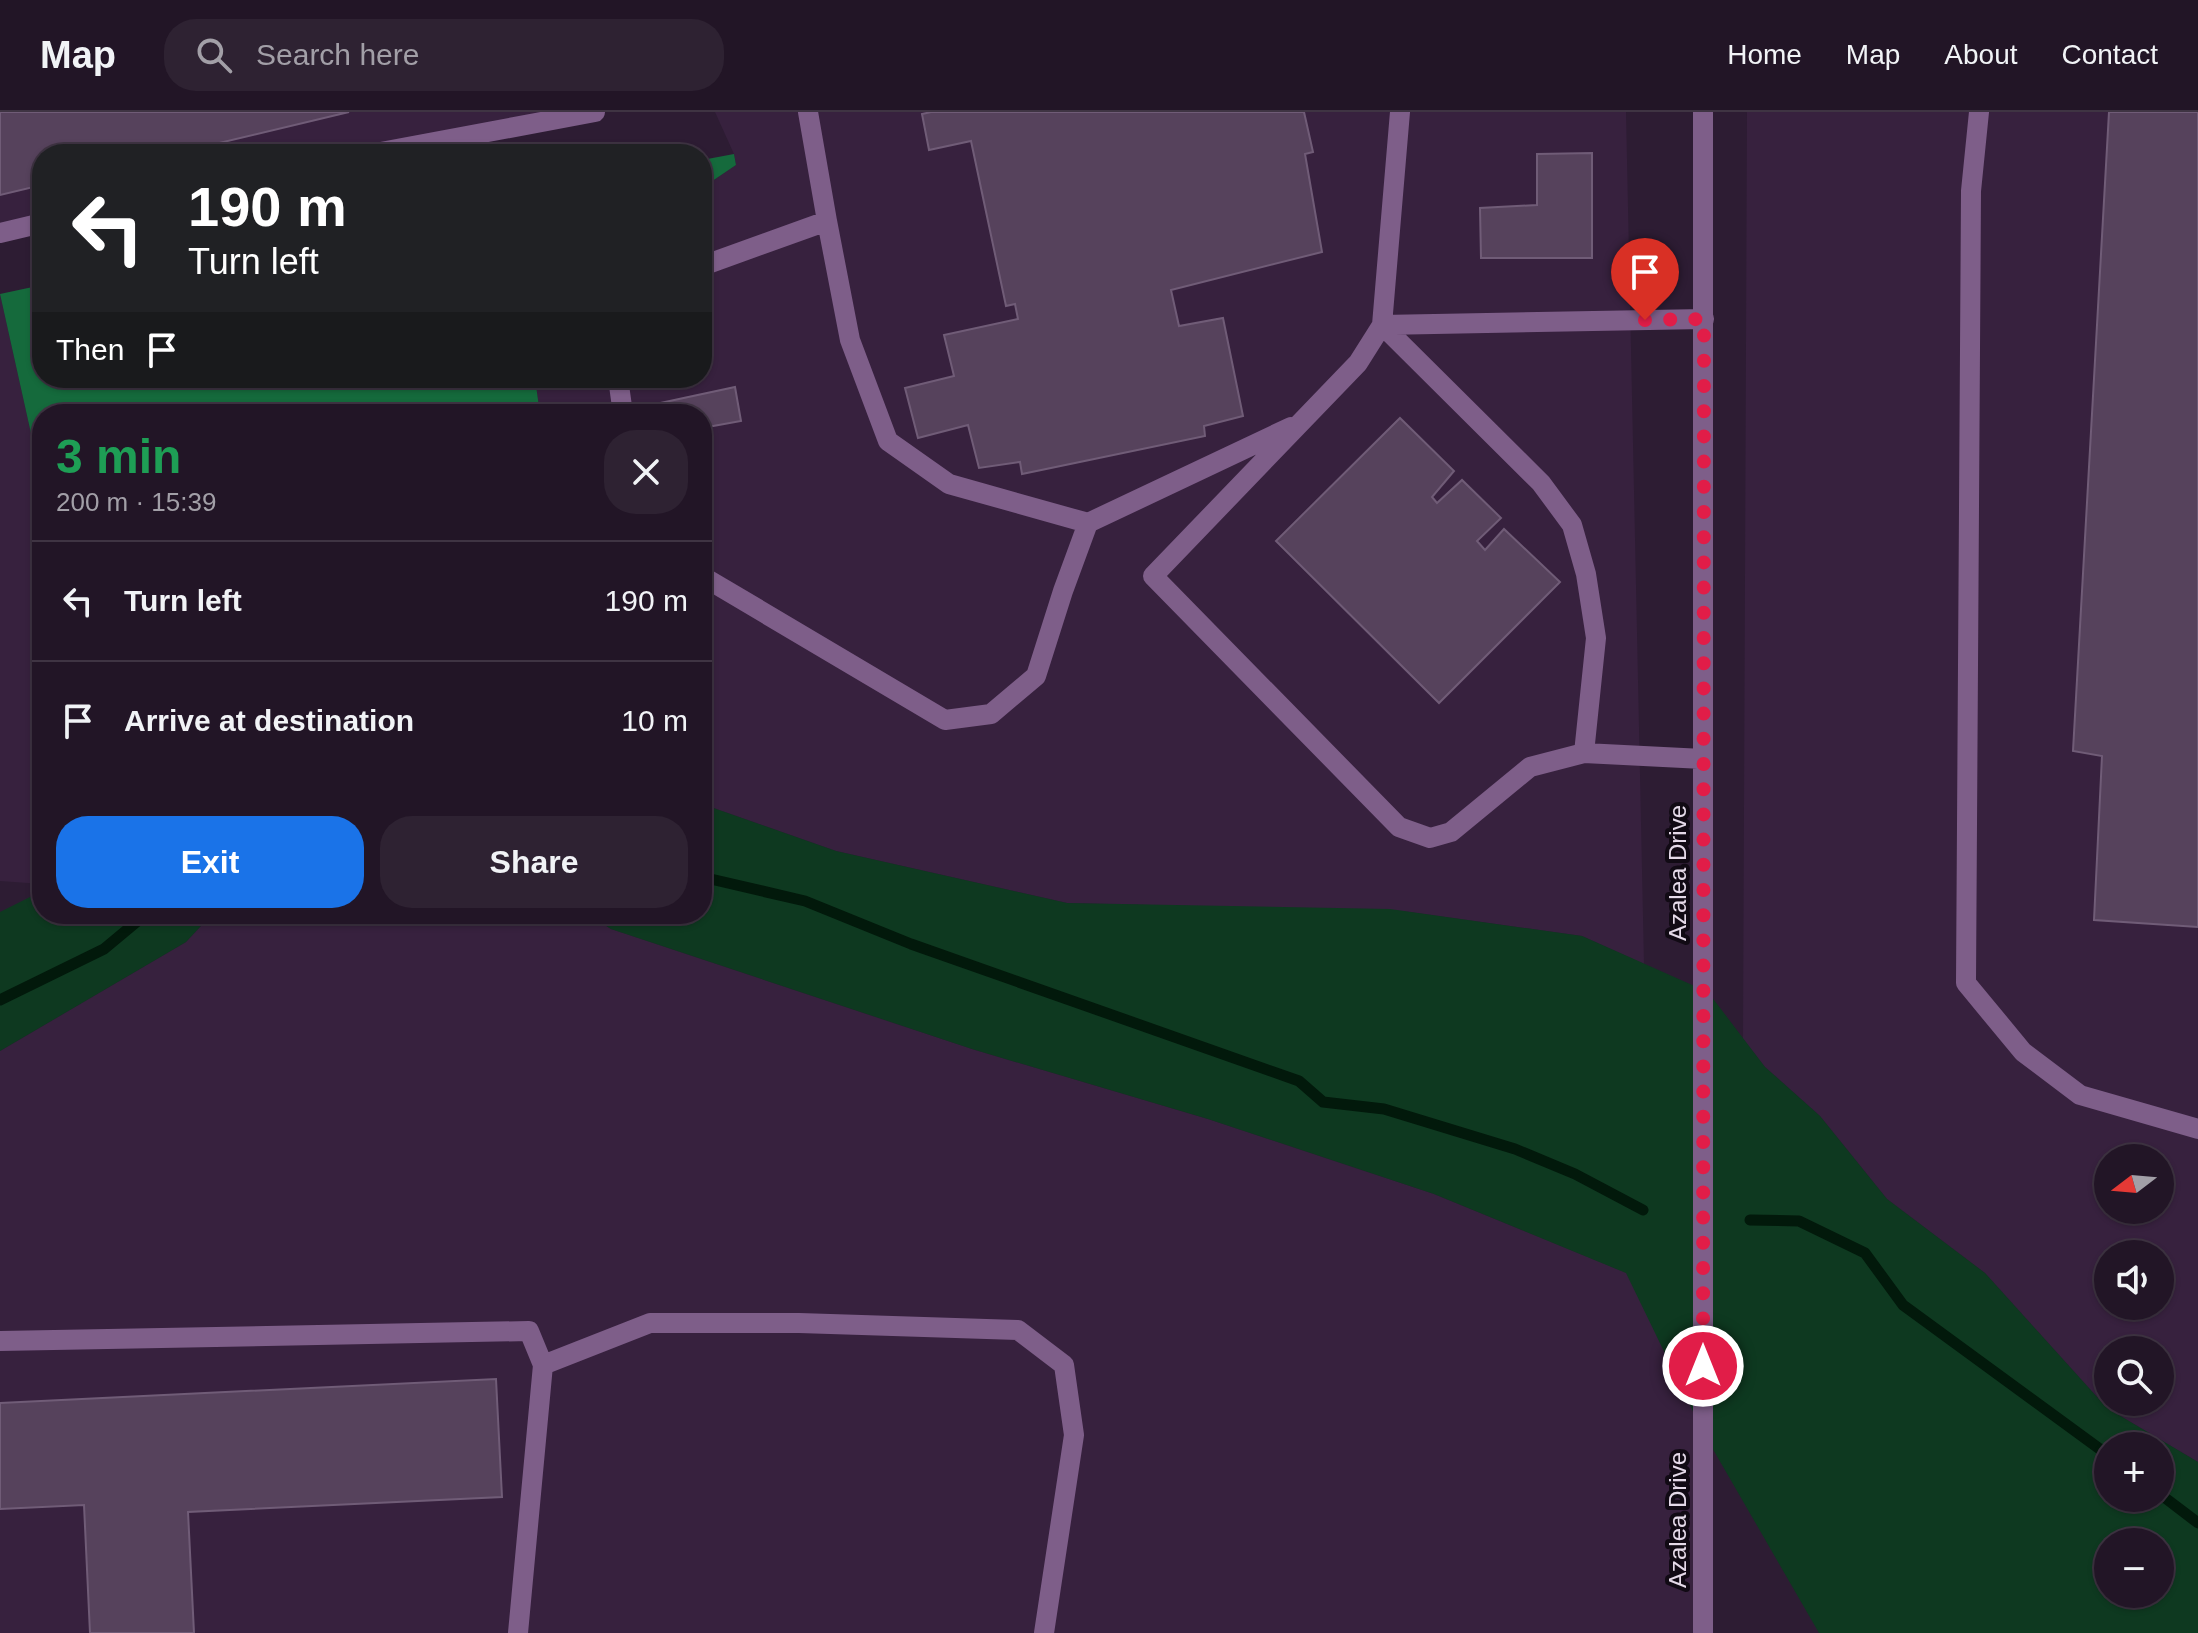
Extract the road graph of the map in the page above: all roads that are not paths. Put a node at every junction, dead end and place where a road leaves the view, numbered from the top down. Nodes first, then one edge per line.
1 (595, 112) edge
2 (808, 112) edge
3 (1400, 112) edge
4 (1703, 112) edge
5 (1979, 112) edge
6 (424, 144) edge
7 (827, 221) junction
8 (32, 225) edge
9 (0, 233) edge
10 (712, 262) edge
11 (1704, 319) junction
12 (1382, 325) junction
13 (1301, 422) junction
14 (1088, 523) junction
15 (712, 582) edge
16 (1584, 753) junction
17 (1703, 759) junction
18 (2198, 1129) edge
19 (0, 1341) edge
20 (543, 1365) junction
21 (518, 1633) edge
22 (1044, 1633) edge
23 (1703, 1633) edge

1 - 6 street
2 - 7 street
3 - 12 street
4 - 11 street, Azalea Drive
5 - 18 street
7 - 10 street
7 - 14 street
8 - 9 street
11 - 12 street
11 - 17 street, Azalea Drive
12 - 13 street
12 - 16 street
13 - 14 street
13 - 16 street
14 - 15 street
16 - 17 street
17 - 23 street, Azalea Drive
19 - 20 street
20 - 21 street
20 - 22 street

